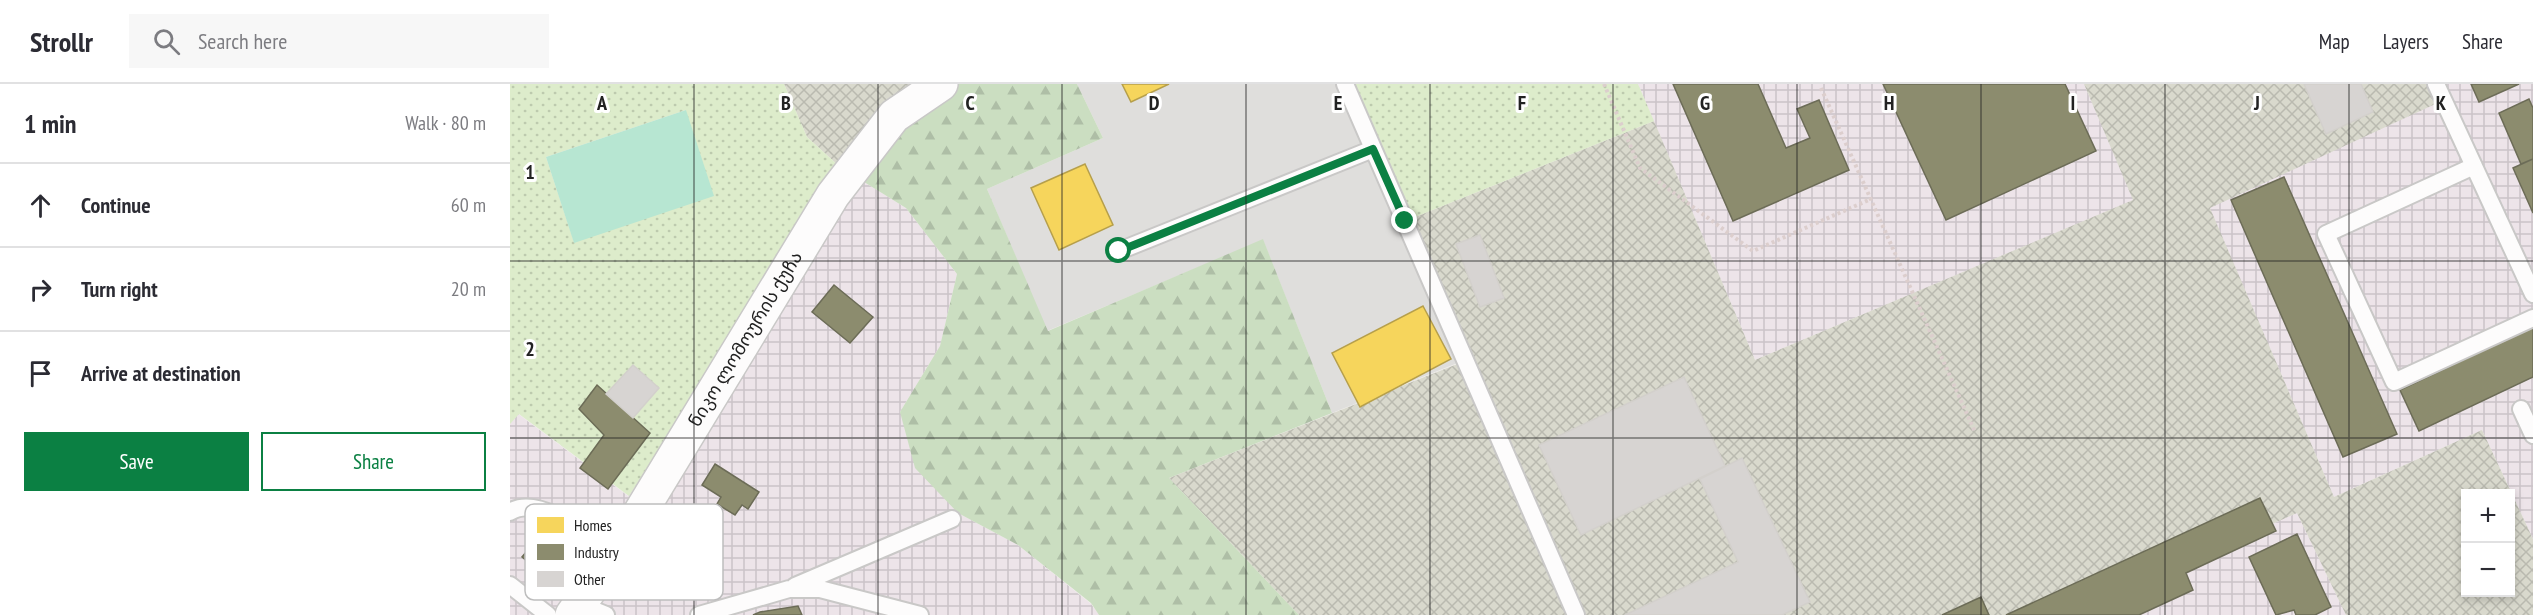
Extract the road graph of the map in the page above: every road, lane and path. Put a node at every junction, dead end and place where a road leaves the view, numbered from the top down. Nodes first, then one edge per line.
1 (941, 84) edge
2 (1345, 84) edge
3 (1605, 84) edge
4 (2436, 84) edge
5 (1821, 88) dead end
6 (1373, 149) junction
7 (2474, 166) junction
8 (1871, 199) junction
9 (1119, 251) dead end
10 (2533, 294) edge
11 (2533, 318) edge
12 (2521, 410) dead end
13 (1975, 432) dead end
14 (2533, 435) edge
15 (645, 504) edge
16 (525, 507) edge
17 (510, 512) edge
18 (952, 519) dead end
19 (510, 585) edge
20 (789, 589) junction
21 (525, 597) edge
22 (529, 600) edge
23 (548, 615) edge
24 (699, 615) edge
25 (920, 615) edge
26 (1576, 615) edge

1 - 15 street, ნიკო ლომოურის ქუჩა
2 - 6 lane
3 - 8 path
4 - 7 lane
5 - 8 path
6 - 9 lane
6 - 26 lane
7 - 10 lane
7 - 11 lane
8 - 13 path
12 - 14 lane
16 - 17 lane
18 - 20 lane
19 - 21 lane
20 - 24 lane
20 - 25 lane
22 - 23 lane

